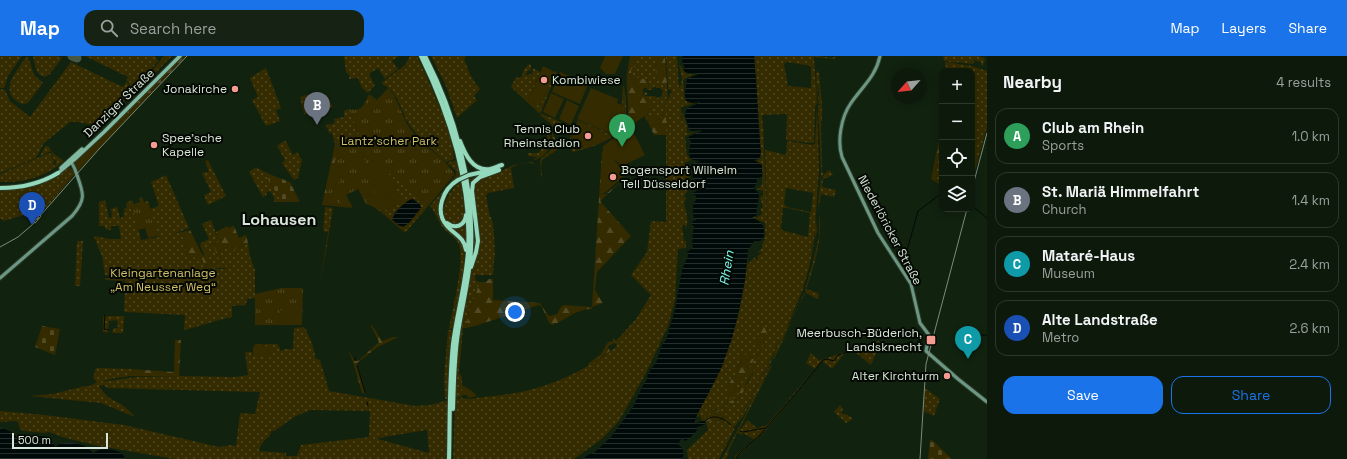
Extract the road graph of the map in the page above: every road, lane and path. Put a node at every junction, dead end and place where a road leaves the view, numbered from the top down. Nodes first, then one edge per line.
1 (178, 56) edge
2 (421, 56) edge
3 (425, 56) edge
4 (880, 56) edge
5 (451, 117) junction
6 (70, 162) junction
7 (66, 167) junction
8 (73, 168) junction
9 (499, 170) dead end
10 (57, 172) junction
11 (76, 173) junction
12 (486, 174) junction
13 (470, 176) junction
14 (458, 180) junction
15 (0, 187) edge
16 (465, 190) junction
17 (466, 273) junction
18 (0, 278) edge
19 (468, 279) junction
20 (458, 326) junction
21 (987, 402) edge
22 (450, 459) edge

1 - 6 main road, Danziger Straße
2 - 16 highway
3 - 5 highway
4 - 21 main road, Niederlöricker Straße
5 - 13 highway
5 - 19 highway
6 - 7 main road, Danziger Straße
6 - 8 main road
6 - 10 main road, Danziger Straße
6 - 11 main road
7 - 8 main road
7 - 10 main road, Danziger Straße
8 - 11 main road
9 - 12 highway
10 - 15 highway, Danziger Straße
11 - 18 main road
12 - 13 highway
12 - 19 highway
13 - 14 highway, bridge
14 - 16 highway
14 - 17 highway
16 - 17 highway
17 - 20 highway
19 - 20 highway
20 - 22 highway

